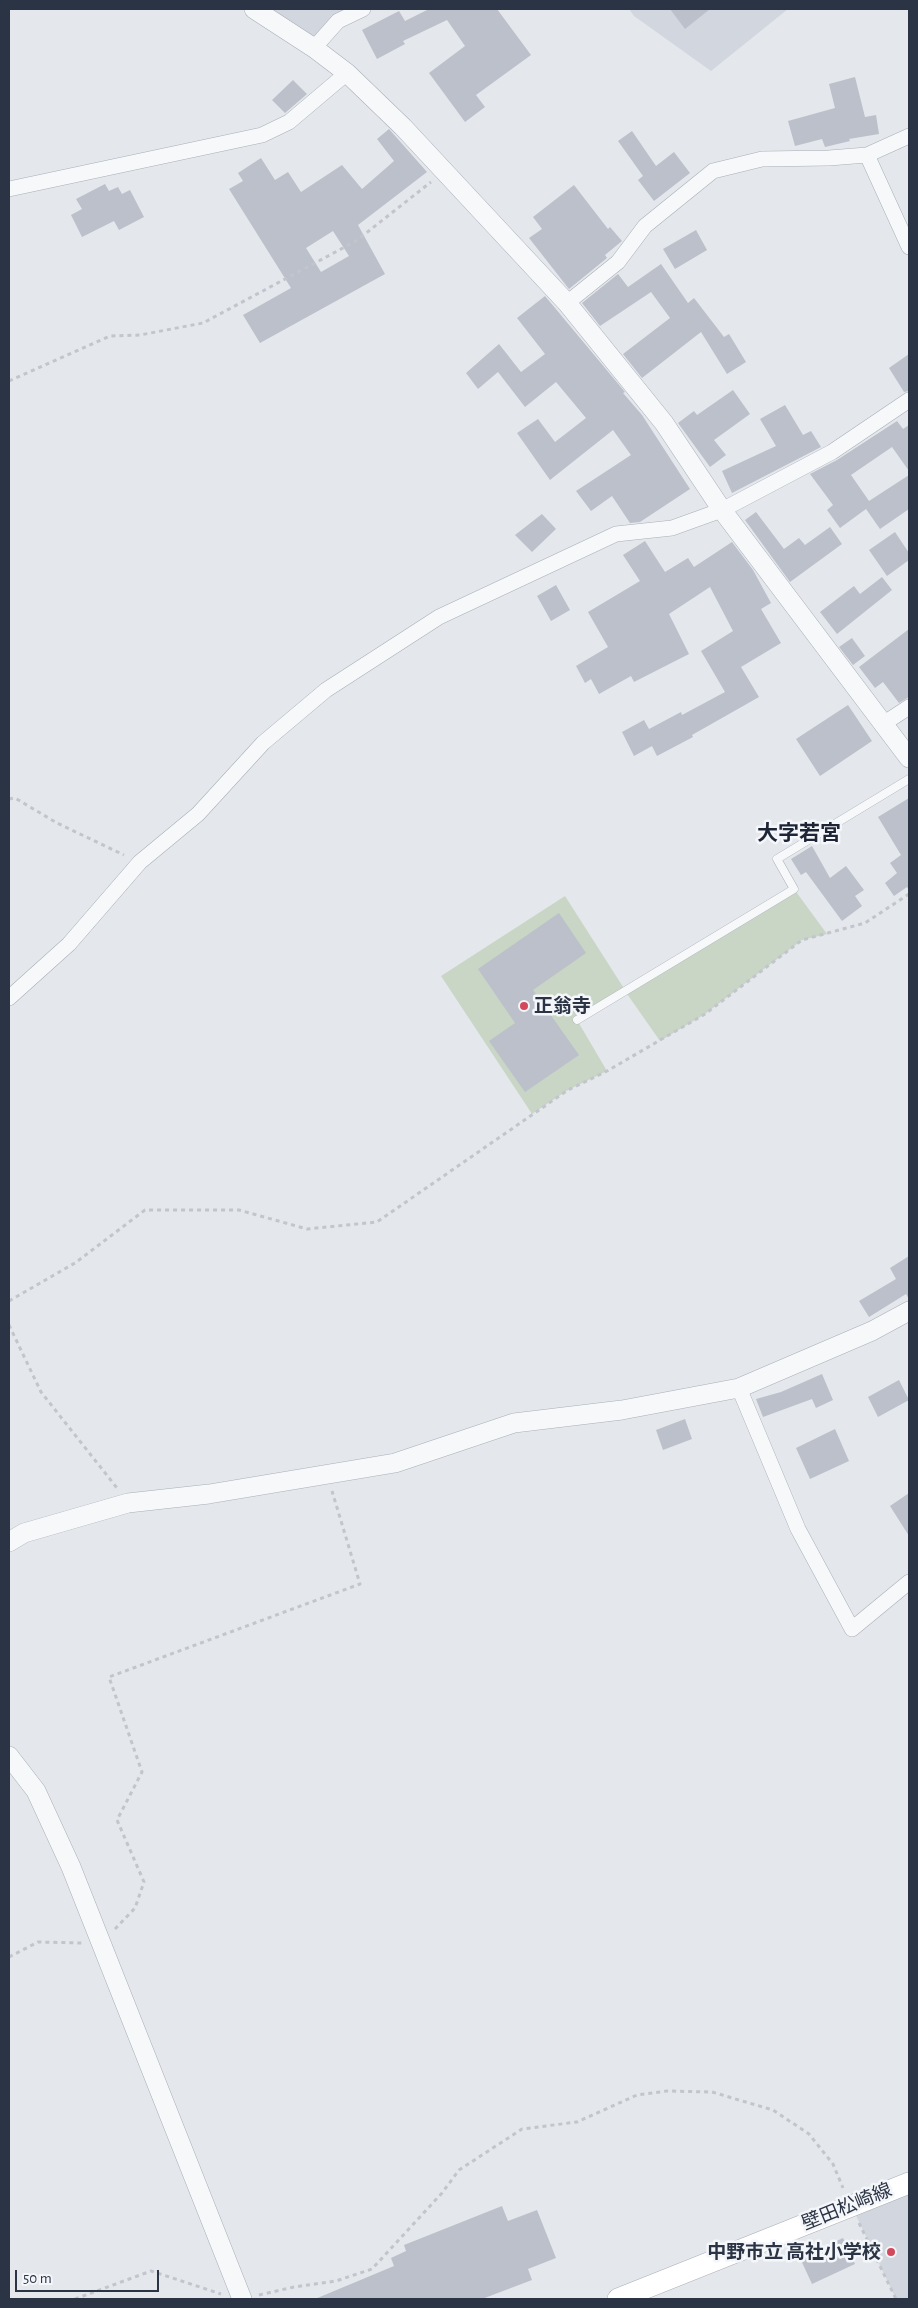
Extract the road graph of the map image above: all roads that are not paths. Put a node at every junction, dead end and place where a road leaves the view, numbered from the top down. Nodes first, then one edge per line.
1 (254, 9) edge
2 (363, 9) edge
3 (314, 48) junction
4 (347, 73) junction
5 (909, 136) edge
6 (867, 155) junction
7 (9, 189) edge
8 (909, 246) edge
9 (567, 302) junction
10 (909, 400) edge
11 (722, 510) junction
12 (909, 706) edge
13 (883, 724) junction
14 (909, 758) edge
15 (909, 779) edge
16 (9, 998) edge
17 (577, 1020) dead end
18 (909, 1311) edge
19 (739, 1388) junction
20 (9, 1542) edge
21 (909, 1582) edge
22 (9, 1756) edge
23 (909, 2182) edge
24 (242, 2299) edge
25 (618, 2299) edge

1 - 3 street
2 - 3 street
3 - 4 street
4 - 7 street
4 - 9 street
5 - 6 street
6 - 8 street
6 - 9 street
9 - 11 street
10 - 11 street
11 - 13 street
11 - 16 street
12 - 13 street
13 - 14 street
15 - 17 lane
18 - 19 street
19 - 20 street
19 - 21 street
22 - 24 street
23 - 25 main road, 壁田松崎線

